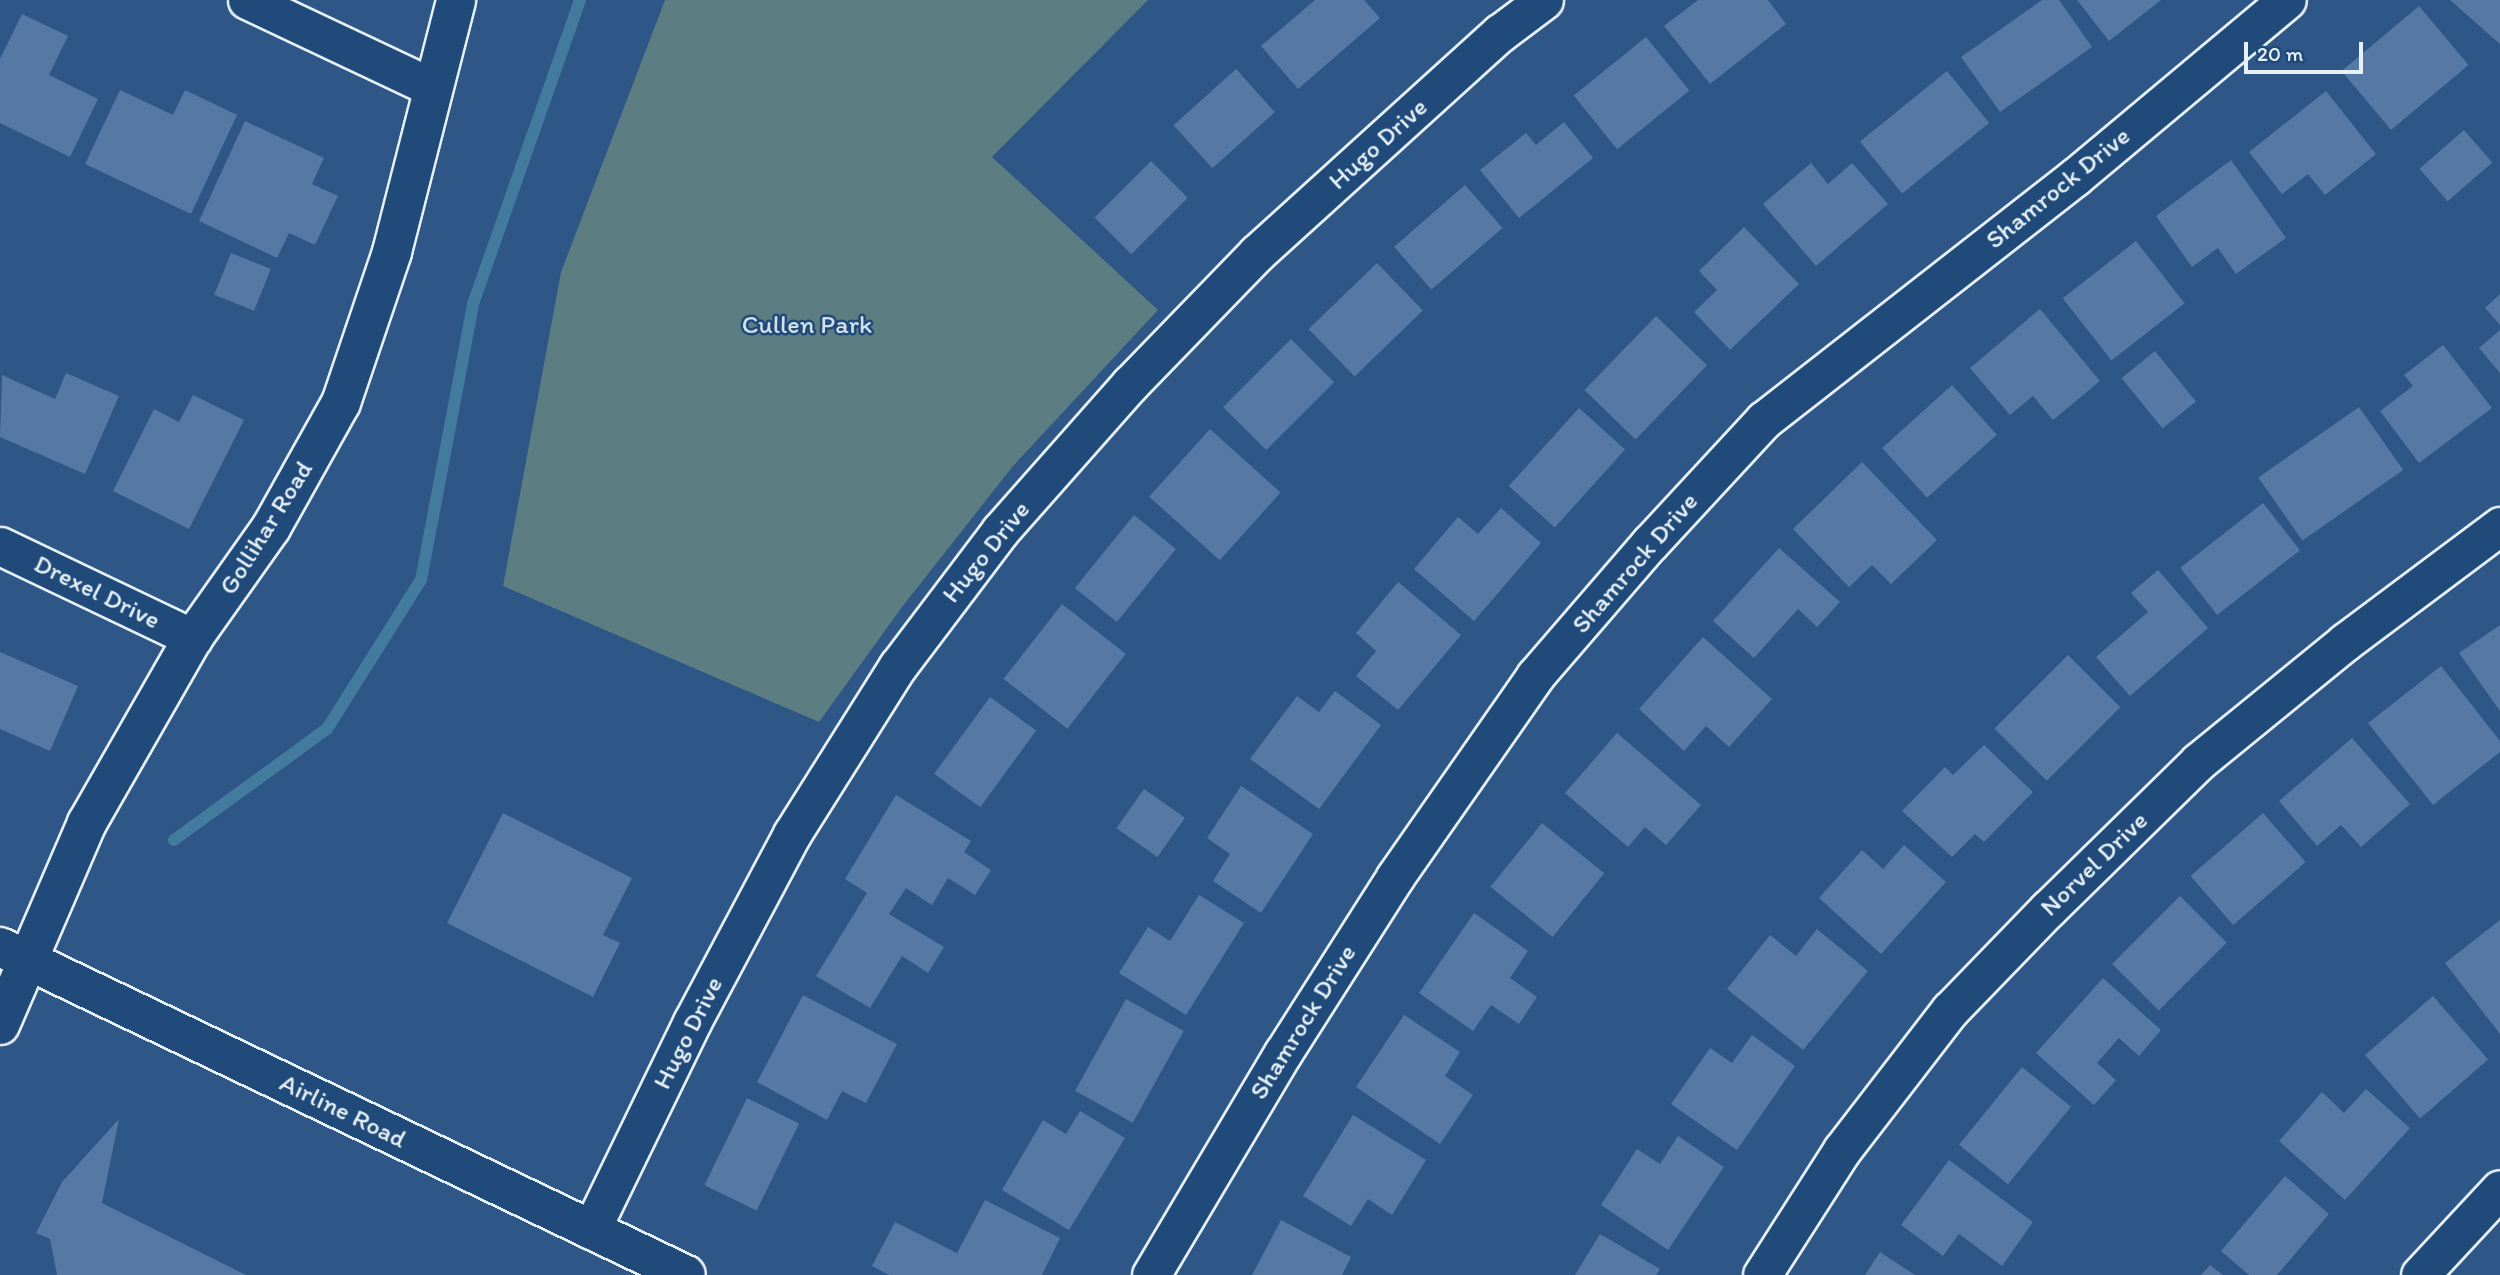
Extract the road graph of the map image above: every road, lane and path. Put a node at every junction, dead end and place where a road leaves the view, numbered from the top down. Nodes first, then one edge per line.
1 (247, 0) edge
2 (456, 0) edge
3 (1544, 0) edge
4 (2287, 0) edge
5 (431, 87) junction
6 (2500, 526) edge
7 (0, 545) edge
8 (193, 638) junction
9 (14, 954) edge
10 (0, 1025) edge
11 (2500, 1189) edge
12 (592, 1230) junction
13 (686, 1275) edge
14 (1150, 1275) edge
15 (1762, 1275) edge
16 (2420, 1275) edge

1 - 5 street
2 - 5 street, Gollihar Road
3 - 12 street, Hugo Drive
4 - 14 street, Shamrock Drive
5 - 8 street, Gollihar Road
6 - 15 street, Norvel Drive
7 - 8 street, Drexel Drive
8 - 9 street, Gollihar Road
9 - 10 street, Gollihar Road
9 - 12 street, Airline Road
11 - 16 street
12 - 13 street, Airline Road

